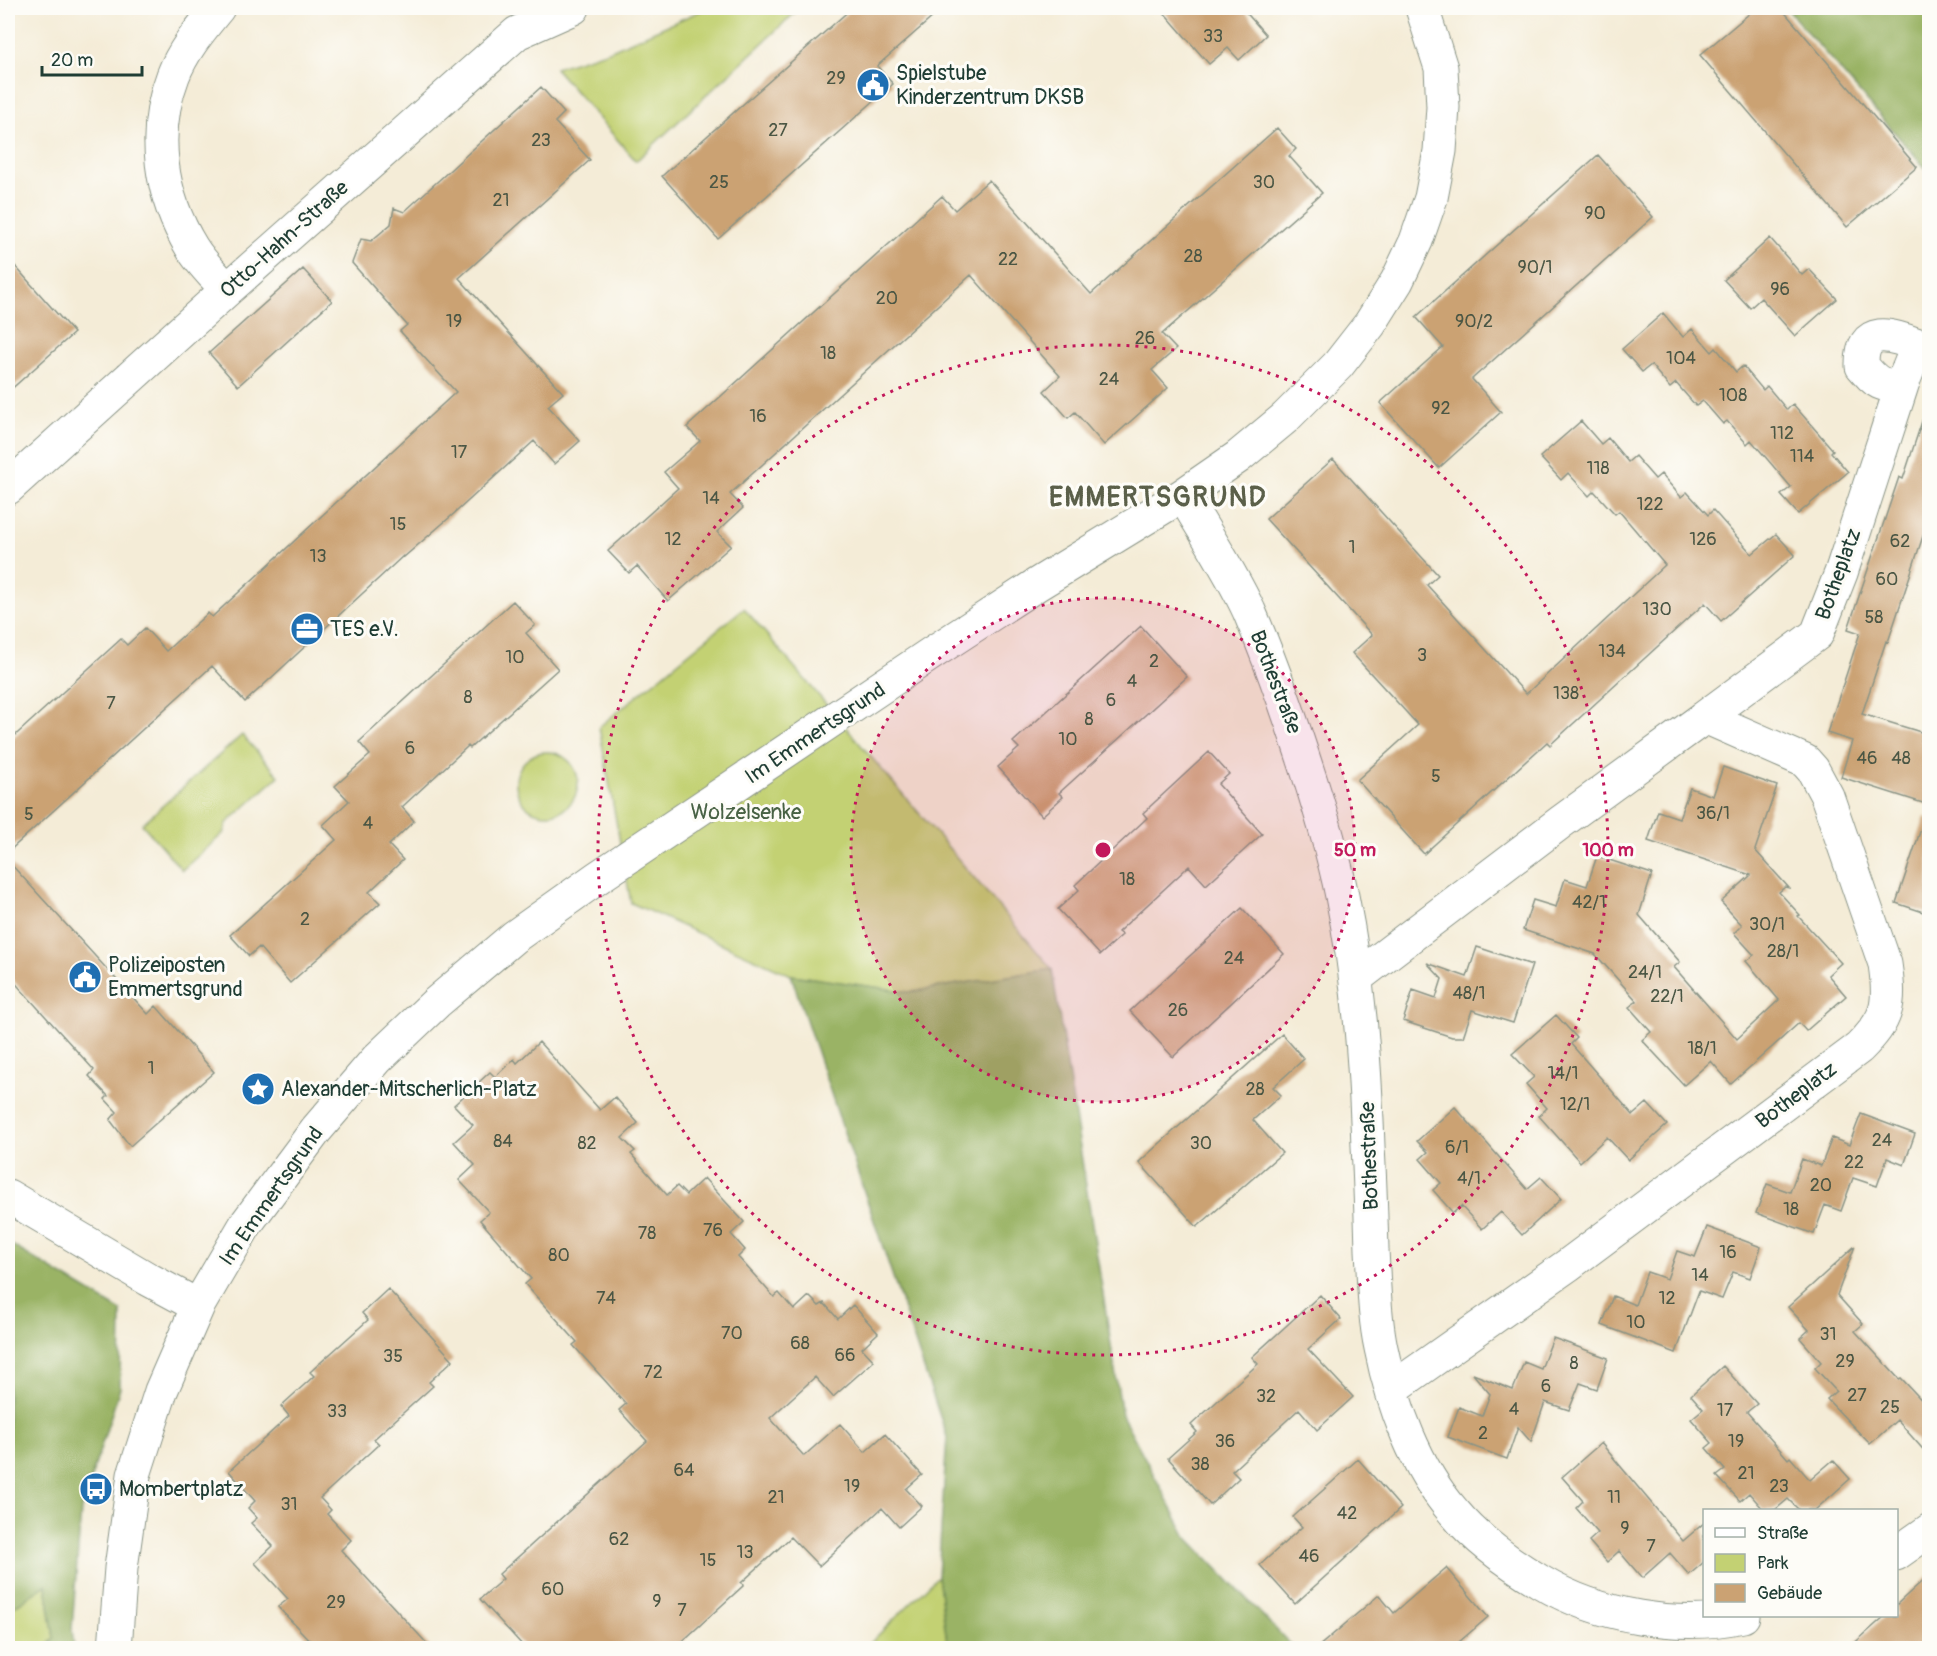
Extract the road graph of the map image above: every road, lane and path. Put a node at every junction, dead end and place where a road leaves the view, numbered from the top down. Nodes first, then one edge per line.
1 (218, 8) edge
2 (573, 8) edge
3 (1422, 8) edge
4 (227, 290) junction
5 (1903, 382) dead end
6 (8, 488) edge
7 (1183, 495) junction
8 (1705, 717) junction
9 (1357, 976) junction
10 (8, 1196) edge
11 (198, 1306) junction
12 (1392, 1389) junction
13 (1929, 1530) edge
14 (1898, 1553) edge
15 (1733, 1617) edge
16 (115, 1648) edge

1 - 4 street
2 - 4 street, Otto-Hahn-Straße
3 - 7 street, Im Emmertsgrund
4 - 6 street, Otto-Hahn-Straße
5 - 8 street, Botheplatz
7 - 9 street, Bothestraße
7 - 11 street, Im Emmertsgrund
8 - 9 street, Botheplatz
8 - 12 street, Botheplatz
9 - 12 street, Bothestraße
10 - 11 street
11 - 16 street, Im Emmertsgrund
12 - 15 street, Bothestraße
13 - 14 street

